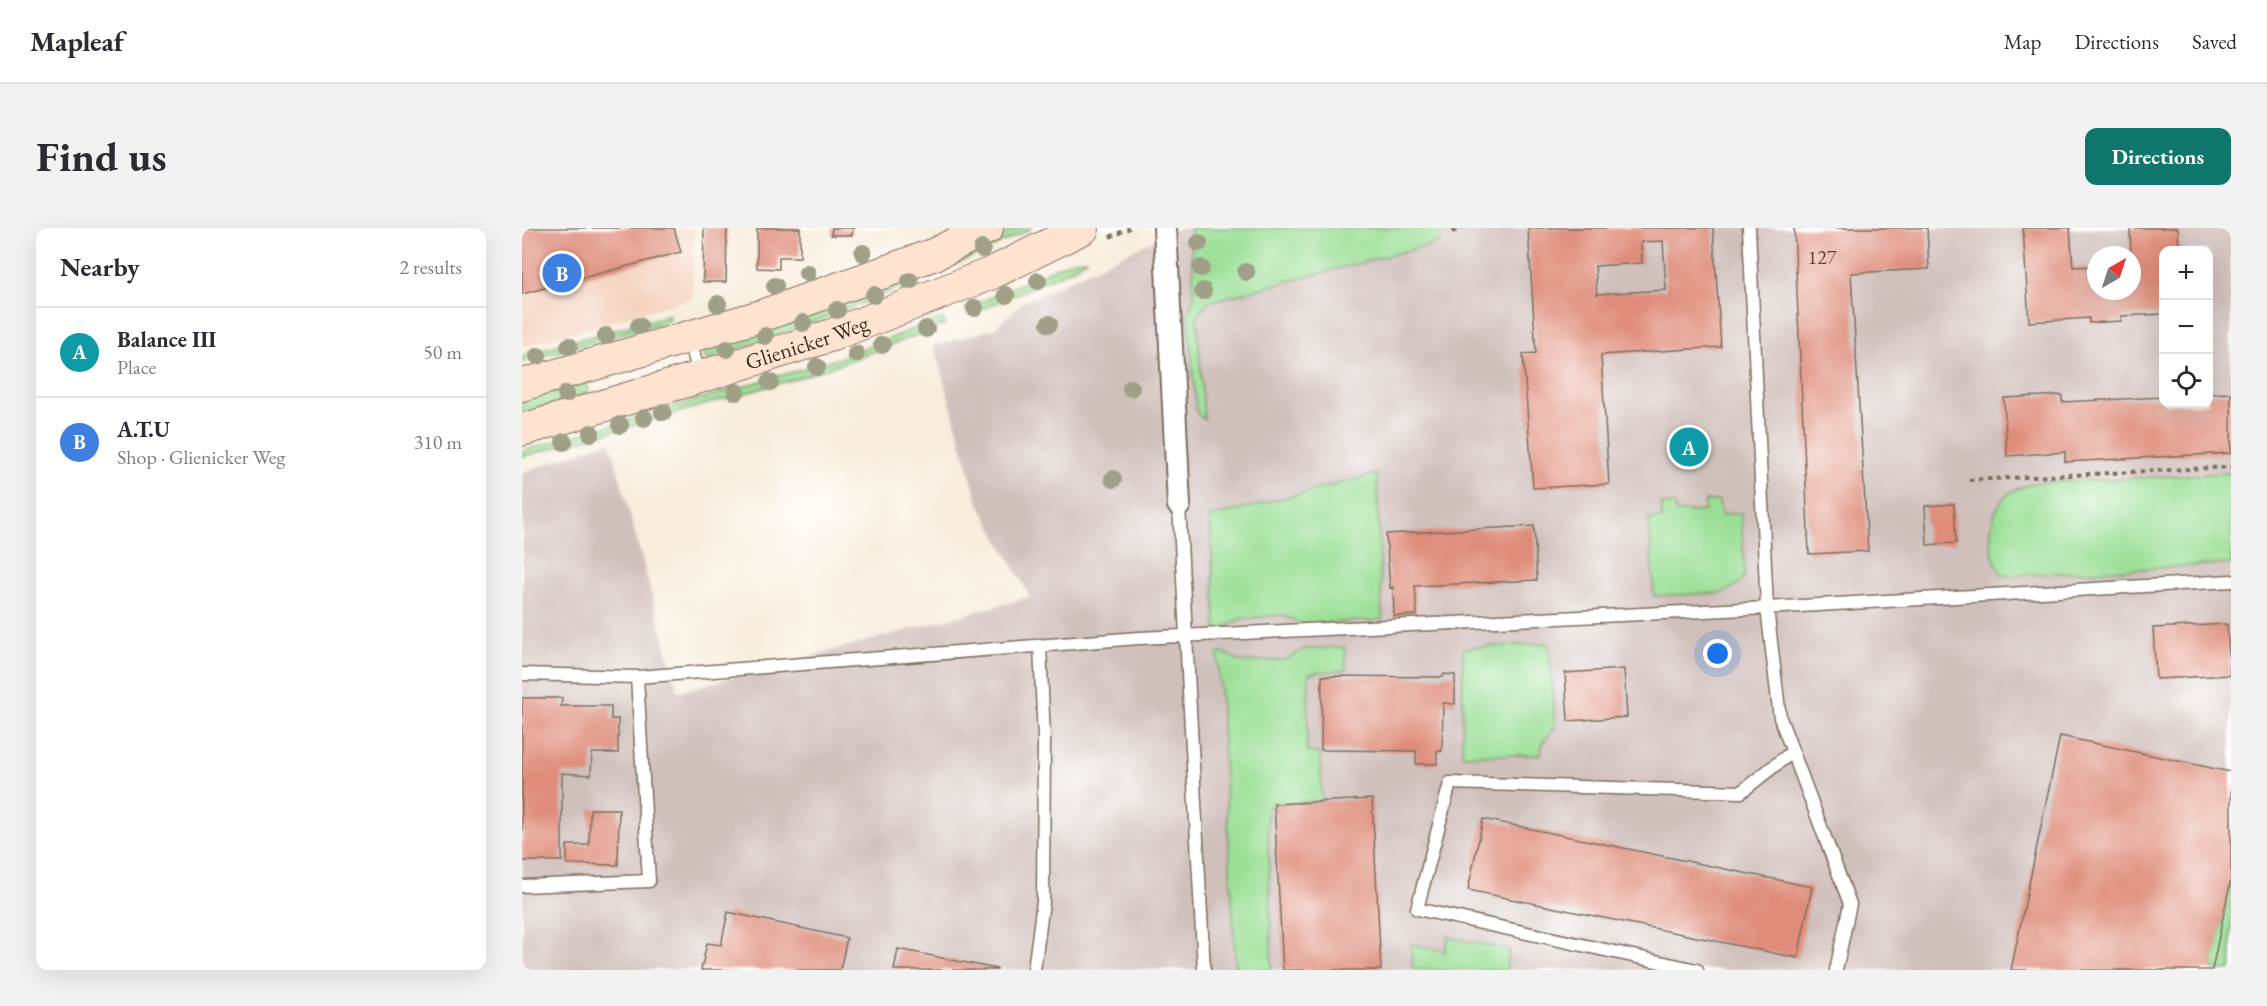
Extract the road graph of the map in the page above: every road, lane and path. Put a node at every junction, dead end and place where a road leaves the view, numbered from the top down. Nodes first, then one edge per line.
1 (987, 228) edge
2 (1083, 228) edge
3 (1165, 228) edge
4 (1462, 228) edge
5 (1749, 228) edge
6 (1452, 232) dead end
7 (690, 338) junction
8 (700, 378) junction
9 (522, 385) edge
10 (522, 430) edge
11 (2231, 467) edge
12 (1969, 480) dead end
13 (1179, 505) joint
14 (2231, 581) edge
15 (1767, 608) junction
16 (1188, 635) junction
17 (1040, 645) junction
18 (522, 674) edge
19 (637, 678) junction
20 (1792, 752) junction
21 (522, 886) edge
22 (1034, 970) edge
23 (1204, 970) edge
24 (1697, 970) edge
25 (1836, 970) edge

1 - 7 main road, Glienicker Weg
2 - 8 main road, Glienicker Weg
3 - 13 street
4 - 6 path
5 - 15 lane
7 - 8 lane
7 - 9 main road, Glienicker Weg
8 - 10 main road, Glienicker Weg
11 - 12 path
13 - 16 lane
14 - 15 lane
15 - 16 lane
15 - 20 lane
16 - 17 lane
16 - 23 lane
17 - 19 lane
17 - 22 lane
18 - 19 lane
19 - 21 lane
20 - 24 lane
20 - 25 lane

